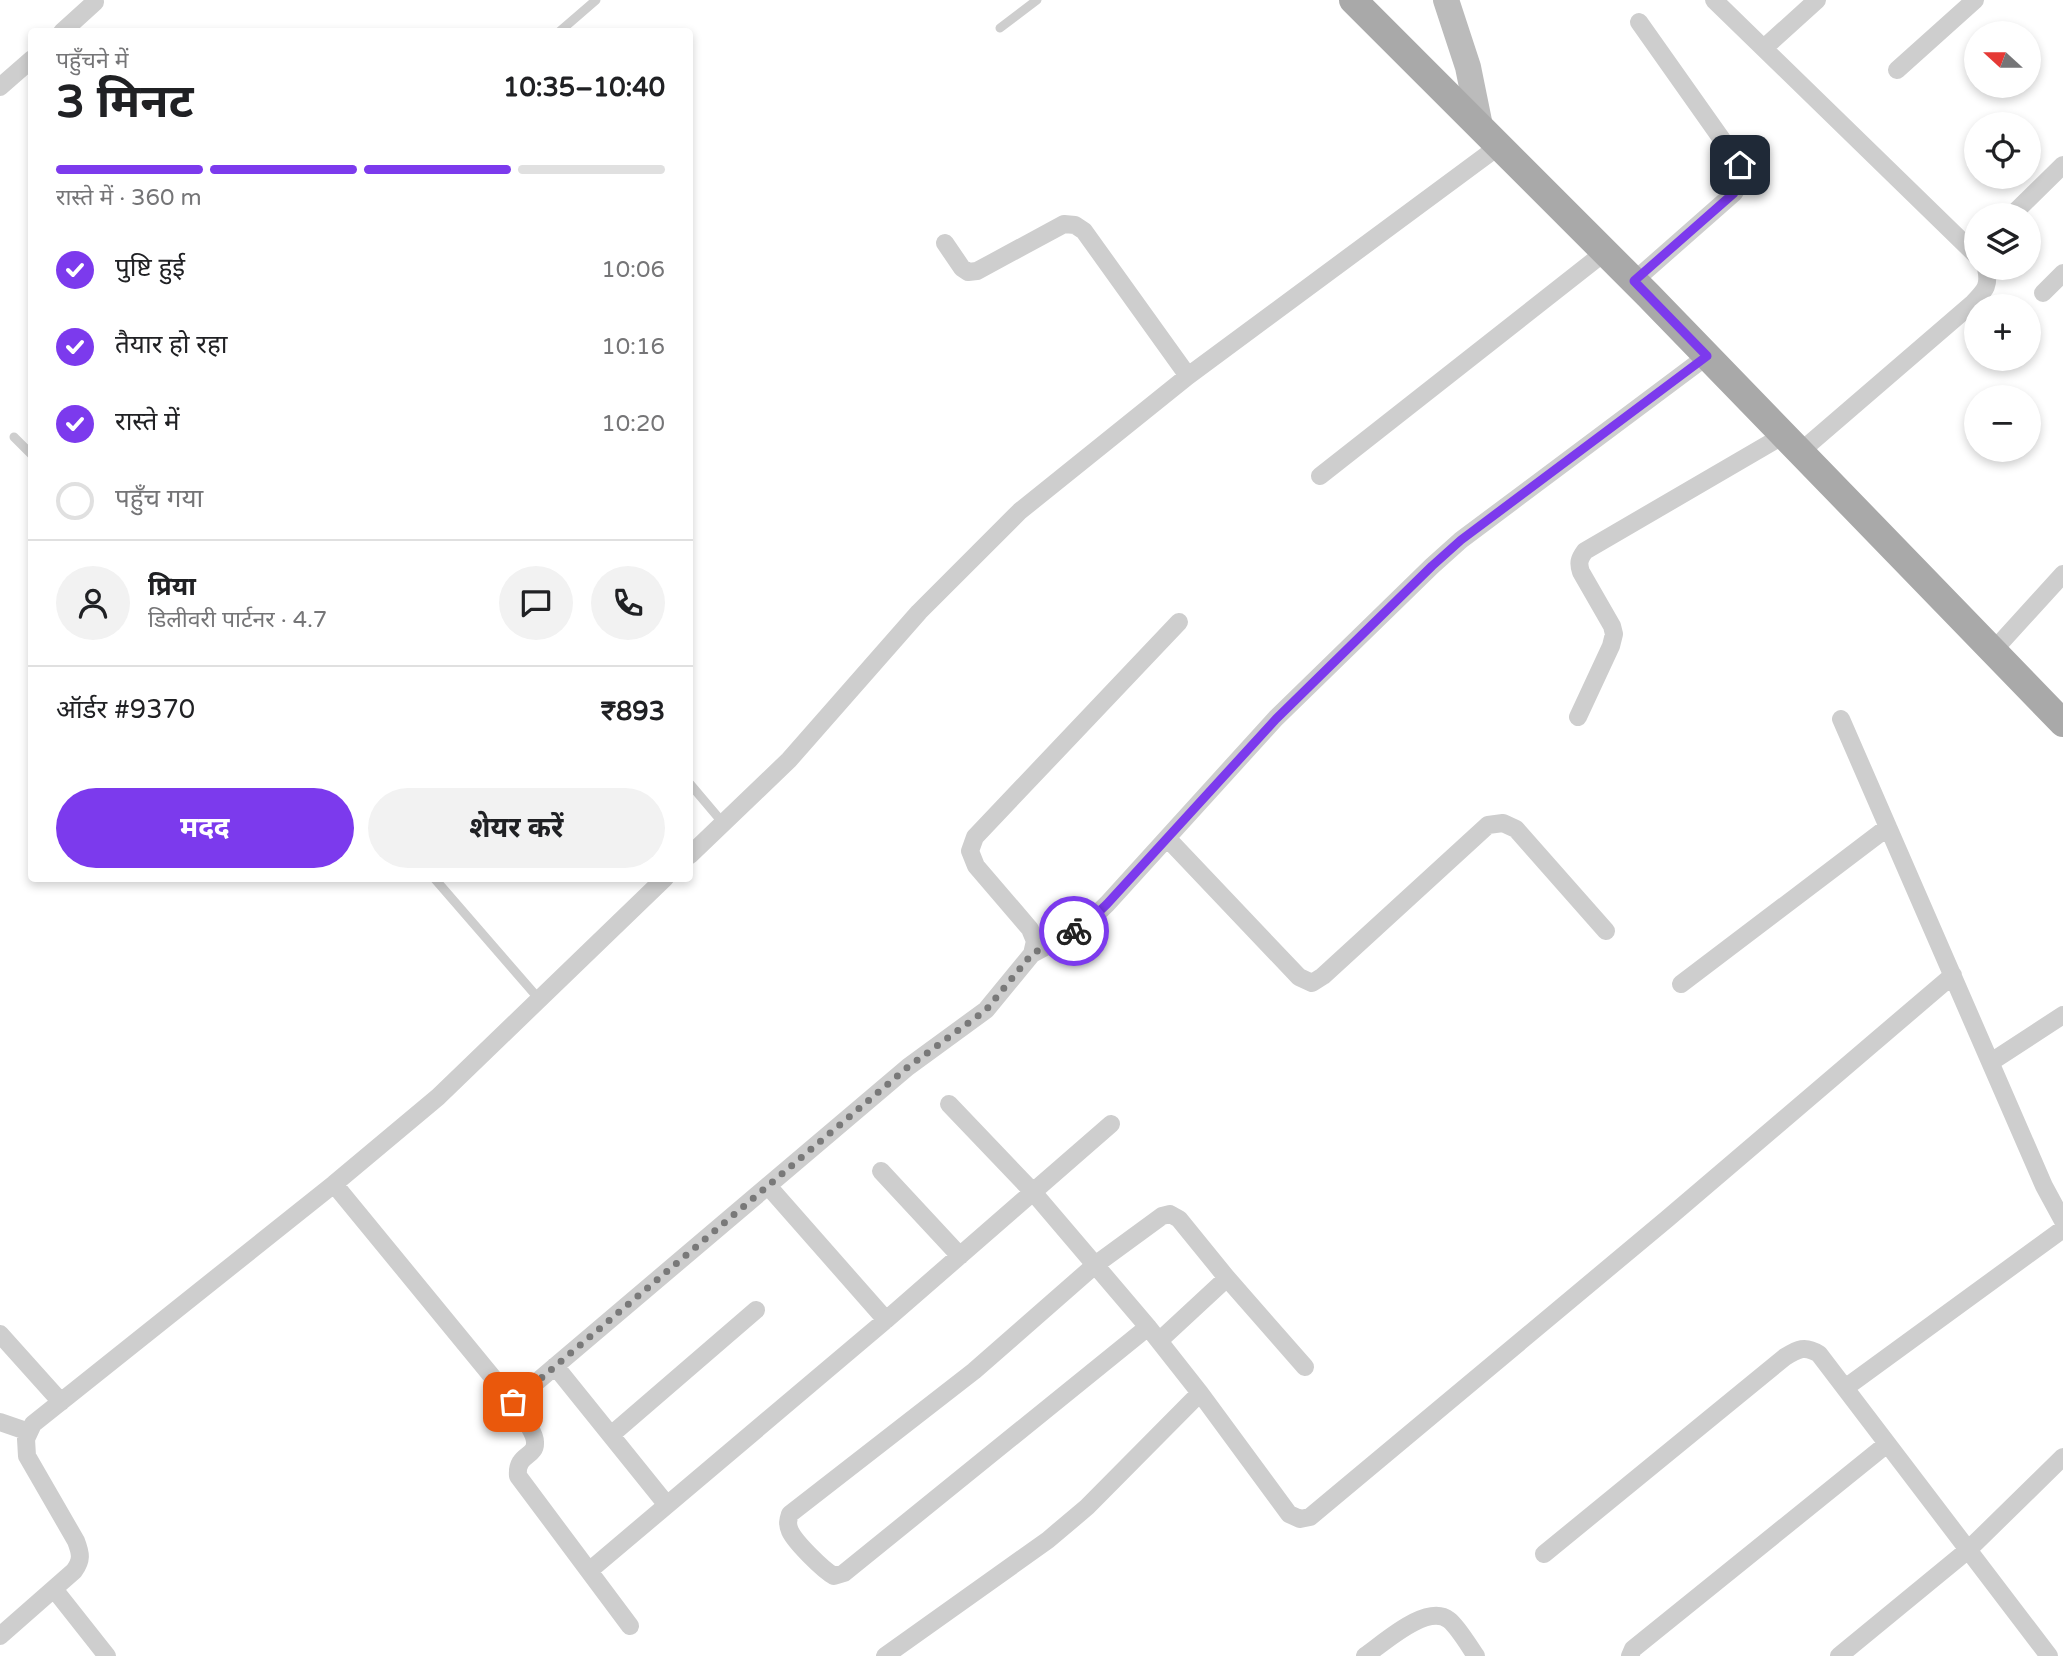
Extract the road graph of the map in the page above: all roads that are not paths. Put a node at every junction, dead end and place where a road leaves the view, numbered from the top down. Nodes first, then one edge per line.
1 (596, 0) edge
2 (1037, 0) edge
3 (1353, 0) edge
4 (1446, 0) edge
5 (1714, 0) edge
6 (1817, 0) edge
7 (1975, 0) edge
8 (95, 1) edge
9 (1639, 22) dead end
10 (66, 28) edge
11 (564, 28) edge
12 (1000, 28) dead end
13 (1764, 48) junction
14 (28, 62) edge
15 (1897, 70) dead end
16 (0, 87) edge
17 (1489, 136) junction
18 (2063, 165) edge
19 (2024, 203) edge
20 (1964, 242) edge
21 (945, 243) dead end
22 (1605, 252) junction
23 (2063, 274) edge
24 (1989, 280) edge
25 (1634, 281) junction
26 (2043, 293) dead end
27 (1707, 356) junction
28 (1188, 376) junction
29 (14, 437) dead end
30 (1792, 444) junction
31 (28, 452) edge
32 (1320, 476) dead end
33 (2063, 574) edge
34 (1180, 622) dead end
35 (1993, 651) junction
36 (1578, 717) dead end
37 (1841, 719) dead end
38 (2063, 723) edge
39 (693, 788) edge
40 (723, 823) junction
41 (1888, 827) junction
42 (1167, 838) junction
43 (693, 852) edge
44 (437, 882) edge
45 (661, 882) edge
46 (1606, 931) dead end
47 (1032, 954) junction
48 (1953, 975) junction
49 (1681, 984) dead end
50 (539, 999) junction
51 (2063, 1015) edge
52 (1991, 1062) junction
53 (949, 1104) dead end
54 (1111, 1124) dead end
55 (881, 1171) dead end
56 (334, 1184) junction
57 (768, 1186) junction
58 (1033, 1192) junction
59 (2063, 1221) edge
60 (2063, 1229) edge
61 (960, 1256) junction
62 (1095, 1265) junction
63 (1227, 1278) junction
64 (755, 1310) dead end
65 (886, 1320) junction
66 (0, 1334) edge
67 (1153, 1334) junction
68 (555, 1366) junction
69 (1305, 1367) dead end
70 (1845, 1388) junction
71 (1200, 1393) junction
72 (61, 1402) junction
73 (513, 1402) junction
74 (0, 1422) edge
75 (29, 1432) junction
76 (611, 1435) junction
77 (1887, 1444) junction
78 (2063, 1457) edge
79 (667, 1505) junction
80 (1968, 1550) junction
81 (1544, 1554) dead end
82 (589, 1571) junction
83 (54, 1589) junction
84 (630, 1626) dead end
85 (0, 1636) edge
86 (107, 1656) edge
87 (886, 1656) edge
88 (1365, 1656) edge
89 (1476, 1656) edge
90 (1630, 1656) edge
91 (1839, 1656) edge
92 (2049, 1656) edge

1 - 11 lane
2 - 12 lane
3 - 17 main road
4 - 17 street
5 - 13 street
6 - 13 street
7 - 15 street
8 - 10 street
9 - 25 street
13 - 20 street
14 - 16 street
17 - 22 main road
17 - 28 street
18 - 19 street
21 - 28 street
22 - 25 main road
22 - 32 street
23 - 26 street
24 - 30 street
25 - 27 main road
27 - 30 main road
27 - 42 street
28 - 40 street
29 - 31 lane
30 - 35 main road
30 - 36 street
33 - 35 street
34 - 47 street
35 - 38 main road
37 - 41 street
39 - 40 lane
40 - 43 street
41 - 48 street
41 - 49 street
42 - 46 street
42 - 47 street
44 - 50 lane
45 - 50 street
47 - 57 street
48 - 52 street
48 - 71 street
50 - 56 street
51 - 52 street
52 - 59 street
53 - 58 street
54 - 58 street
55 - 61 street
56 - 72 street
56 - 73 street
57 - 65 street
57 - 68 street
58 - 61 street
58 - 62 street
60 - 70 street
61 - 65 street
62 - 63 street
62 - 67 street
62 - 67 street
63 - 67 street
63 - 69 street
64 - 76 street
65 - 79 street
66 - 72 street
67 - 71 street
68 - 73 street
68 - 76 street
70 - 77 street
70 - 81 street
71 - 87 street
72 - 75 street
73 - 82 street
74 - 75 street
75 - 83 street
76 - 79 street
77 - 80 street
77 - 90 street
78 - 80 street
79 - 82 street
80 - 91 street
80 - 92 street
82 - 84 street
83 - 85 street
83 - 86 street
88 - 89 street

